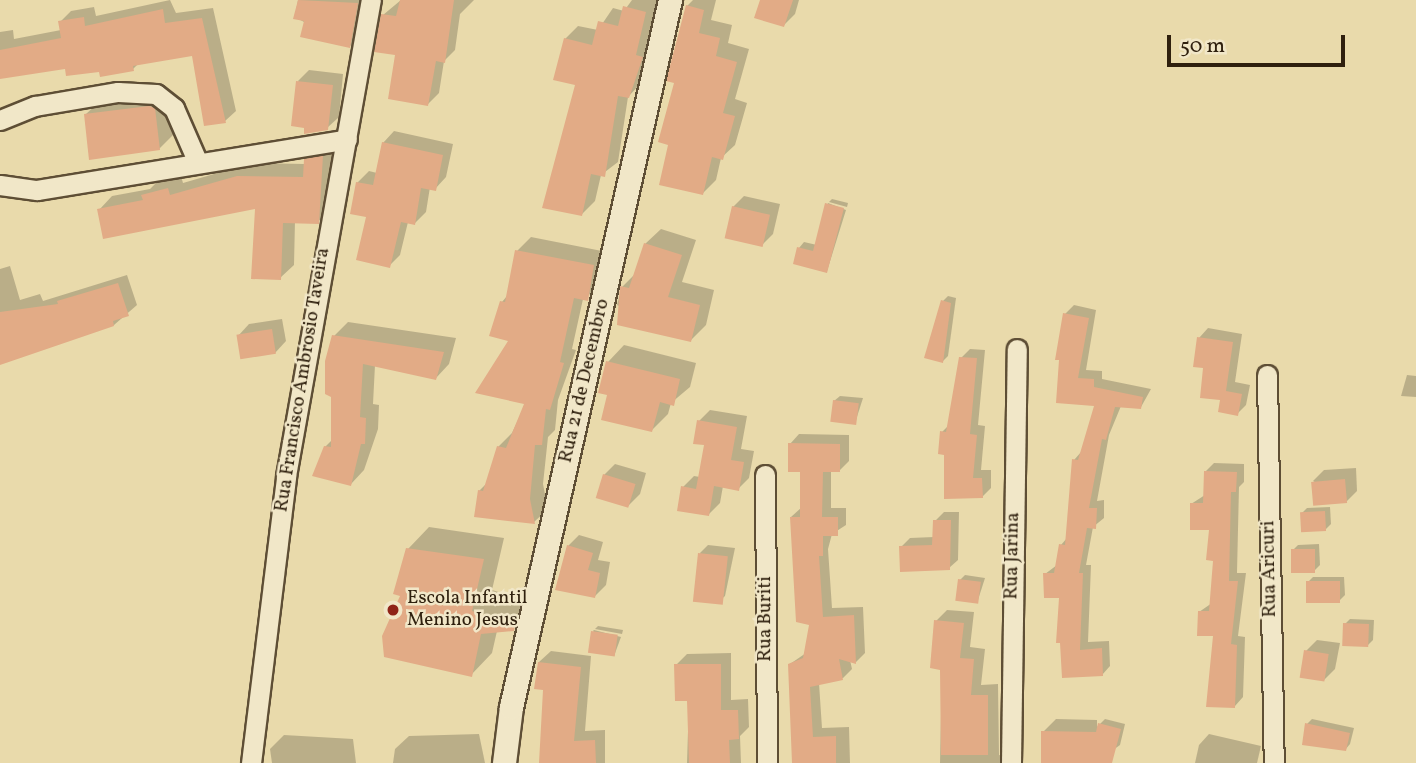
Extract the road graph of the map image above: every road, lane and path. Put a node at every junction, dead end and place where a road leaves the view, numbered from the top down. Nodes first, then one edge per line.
1 (371, 0) edge
2 (670, 0) edge
3 (0, 120) edge
4 (347, 139) junction
5 (198, 163) junction
6 (0, 185) edge
7 (1017, 349) dead end
8 (1267, 374) dead end
9 (765, 475) dead end
10 (251, 763) edge
11 (504, 763) edge
12 (767, 763) edge
13 (1011, 763) edge
14 (1274, 763) edge

1 - 4 street, Rua Francisco Ambrosio Taveira
2 - 11 street, Rua 21 de Decembro
3 - 5 street
4 - 5 street
4 - 10 street, Rua Francisco Ambrosio Taveira
5 - 6 street
7 - 13 street, Rua Jarina
8 - 14 street, Rua Aricuri
9 - 12 street, Rua Buriti

